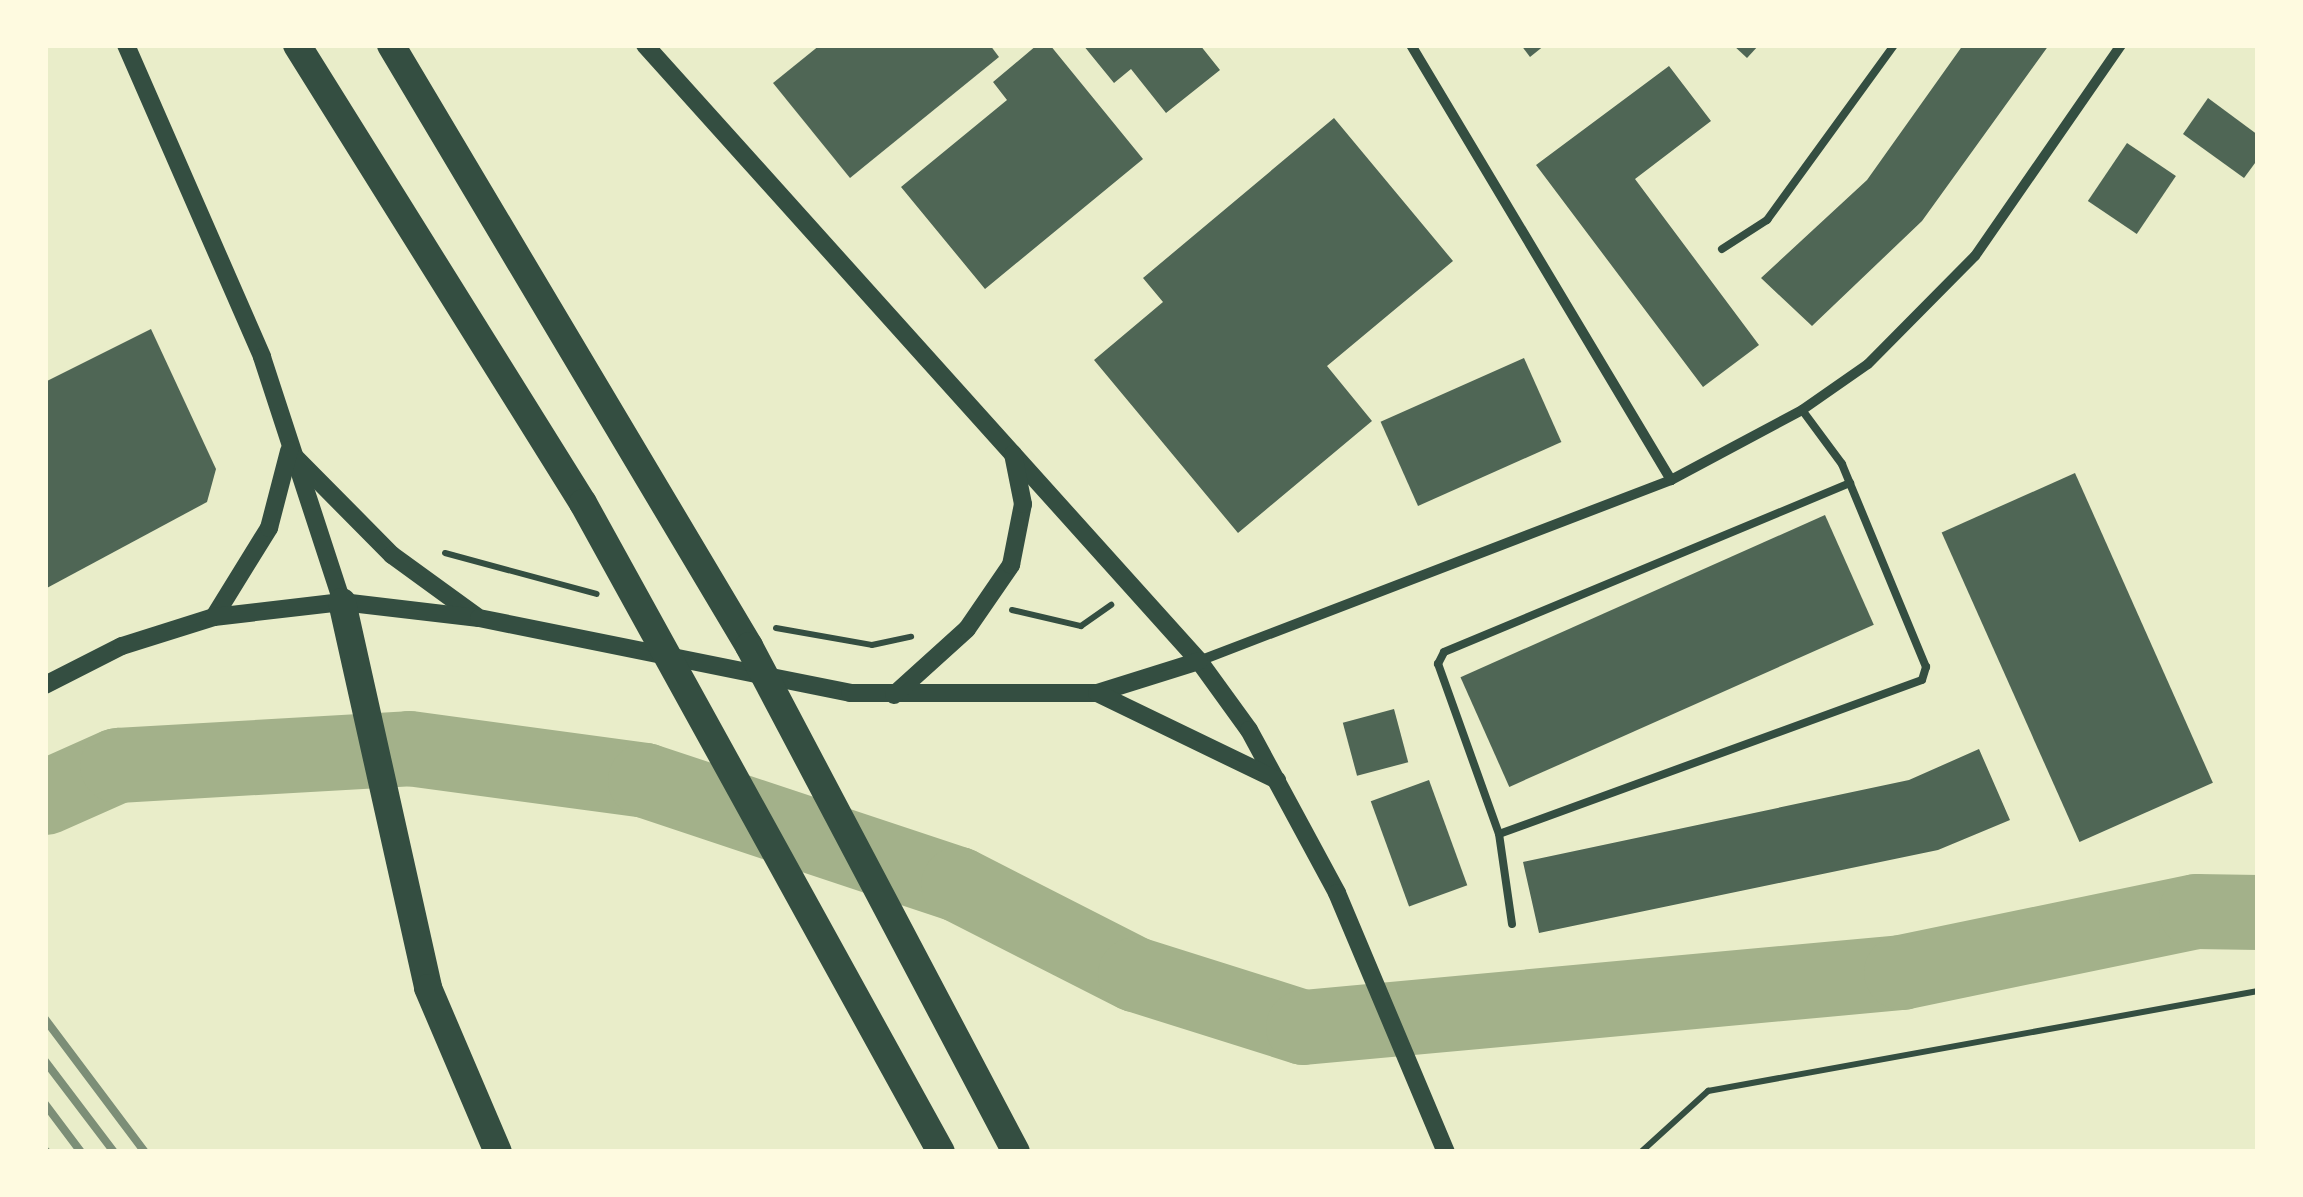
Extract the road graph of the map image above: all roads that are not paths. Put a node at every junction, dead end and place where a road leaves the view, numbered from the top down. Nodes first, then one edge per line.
1 (126, 45) edge
2 (297, 45) edge
3 (391, 45) edge
4 (645, 45) edge
5 (1411, 45) edge
6 (1894, 45) edge
7 (2121, 45) edge
8 (1722, 248) dead end
9 (1802, 410) junction
10 (290, 451) junction
11 (1012, 453) junction
12 (1670, 480) junction
13 (1850, 484) junction
14 (342, 602) junction
15 (214, 618) junction
16 (479, 618) junction
17 (1199, 660) junction
18 (45, 685) edge
19 (1097, 693) junction
20 (894, 695) junction
21 (1278, 780) junction
22 (1499, 834) junction
23 (1512, 924) dead end
24 (498, 1152) edge
25 (941, 1152) edge
26 (1016, 1152) edge
27 (1446, 1152) edge

1 - 10 street
2 - 25 highway
3 - 26 highway
4 - 11 street
5 - 12 street
6 - 8 lane
7 - 9 street
9 - 12 street
9 - 13 lane
10 - 14 street
10 - 15 street
10 - 16 street
11 - 17 street
11 - 20 street
12 - 17 street
13 - 22 lane
13 - 22 lane
14 - 15 street
14 - 16 street
14 - 24 highway
15 - 18 street
16 - 20 street
17 - 19 street
17 - 21 street
19 - 20 street
19 - 21 street
21 - 27 street
22 - 23 lane

